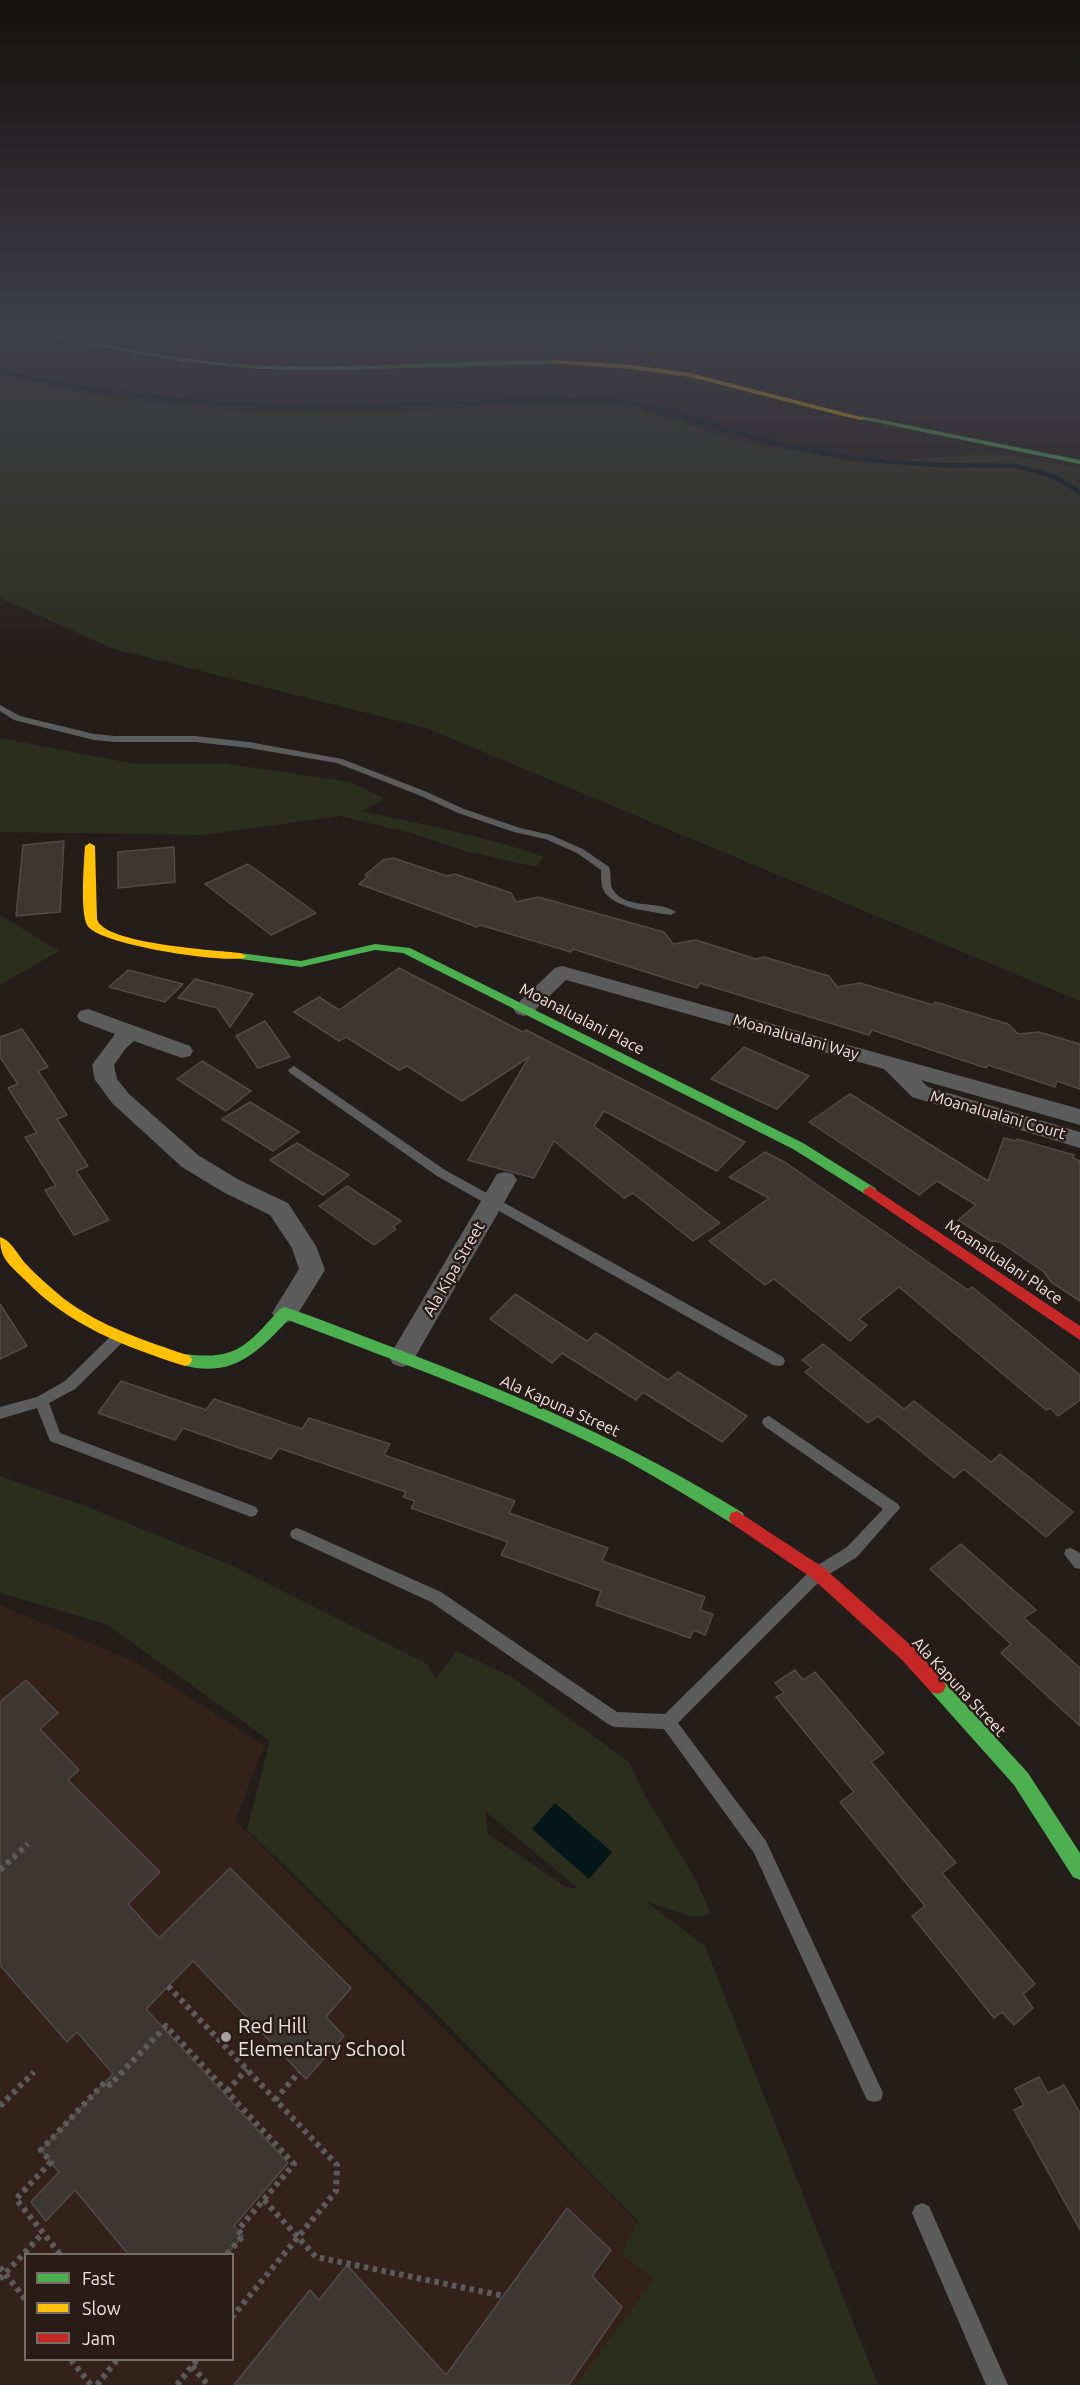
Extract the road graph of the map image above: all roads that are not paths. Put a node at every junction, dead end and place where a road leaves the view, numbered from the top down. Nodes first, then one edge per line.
1 (1007, 447) edge
2 (1080, 462) edge
3 (0, 707) edge
4 (90, 846) dead end
5 (671, 912) dead end
6 (524, 1009) junction
7 (88, 1017) dead end
8 (131, 1032) junction
9 (182, 1051) dead end
10 (890, 1063) junction
11 (294, 1070) dead end
12 (1080, 1117) edge
13 (1080, 1140) edge
14 (499, 1190) junction
15 (0, 1242) edge
16 (285, 1313) junction
17 (1080, 1334) edge
18 (119, 1336) junction
19 (402, 1357) junction
20 (778, 1361) dead end
21 (41, 1401) junction
22 (0, 1413) edge
23 (769, 1422) dead end
24 (251, 1511) dead end
25 (297, 1534) dead end
26 (818, 1573) junction
27 (668, 1722) junction
28 (1080, 1870) edge
29 (874, 2093) dead end
30 (922, 2213) dead end
31 (997, 2385) edge

1 - 2 street
3 - 5 lane
4 - 6 street, Moanalualani Place
6 - 10 street, Moanalualani Way
6 - 17 street, Moanalualani Place
7 - 8 street
8 - 9 street
8 - 16 street
10 - 12 street, Moanalualani Way
10 - 13 street, Moanalualani Court
11 - 14 lane
14 - 19 street, Ala Kipa Street
14 - 20 lane
15 - 18 street
16 - 18 street
16 - 19 street, Ala Kapuna Street
18 - 21 lane
19 - 26 street, Ala Kapuna Street
21 - 22 lane
21 - 24 lane
23 - 26 lane
25 - 27 lane
26 - 27 lane
26 - 28 street, Ala Kapuna Street
27 - 29 lane
30 - 31 lane

